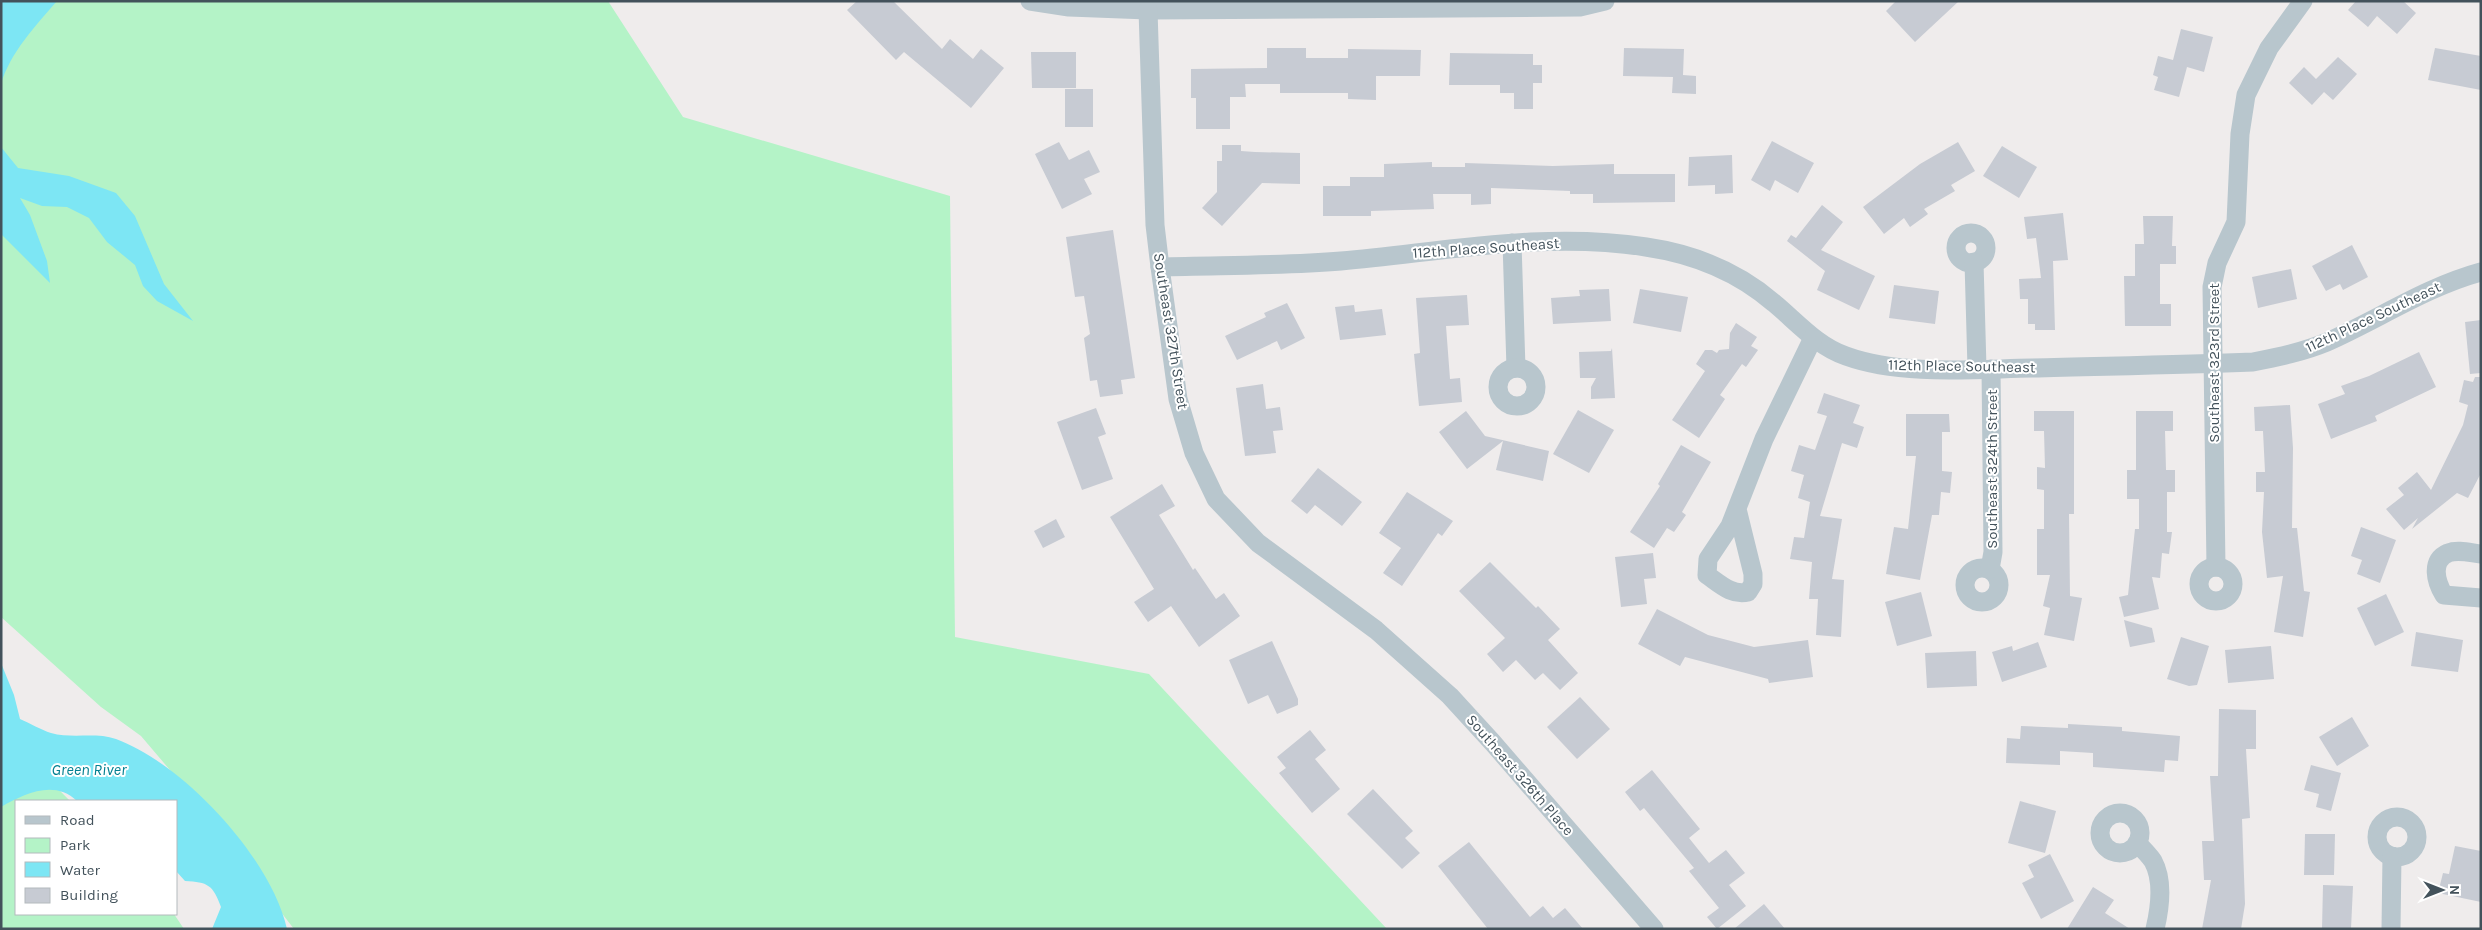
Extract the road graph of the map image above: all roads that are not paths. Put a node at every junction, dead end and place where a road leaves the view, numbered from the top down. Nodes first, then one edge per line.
1 (1030, 1) edge
2 (1605, 1) edge
3 (2303, 1) edge
4 (1428, 4) edge
5 (1148, 10) junction
6 (1512, 243) junction
7 (1974, 262) dead end
8 (1160, 267) junction
9 (2481, 272) edge
10 (1813, 338) junction
11 (2214, 363) junction
12 (1516, 368) dead end
13 (1984, 368) junction
14 (1737, 509) dead end
15 (2481, 554) edge
16 (2216, 567) dead end
17 (1990, 569) dead end
18 (2481, 598) edge
19 (1376, 630) joint
20 (2137, 843) dead end
21 (2392, 856) dead end
22 (1654, 929) edge
23 (2155, 929) edge
24 (2391, 929) edge

1 - 5 street
2 - 4 street
3 - 11 street, Southeast 323rd Street
4 - 5 street
5 - 8 street, Southeast 327th Street
6 - 8 street, 112th Place Southeast
6 - 10 street, 112th Place Southeast
6 - 12 street
7 - 13 street, Southeast 324th Street
8 - 19 street, Southeast 327th Street
9 - 11 street, 112th Place Southeast
10 - 13 street, 112th Place Southeast
10 - 14 street
11 - 13 street, 112th Place Southeast
11 - 16 street, Southeast 323rd Street
13 - 17 street, Southeast 324th Street
15 - 18 street
19 - 22 street, Southeast 326th Place
20 - 23 street
21 - 24 street

